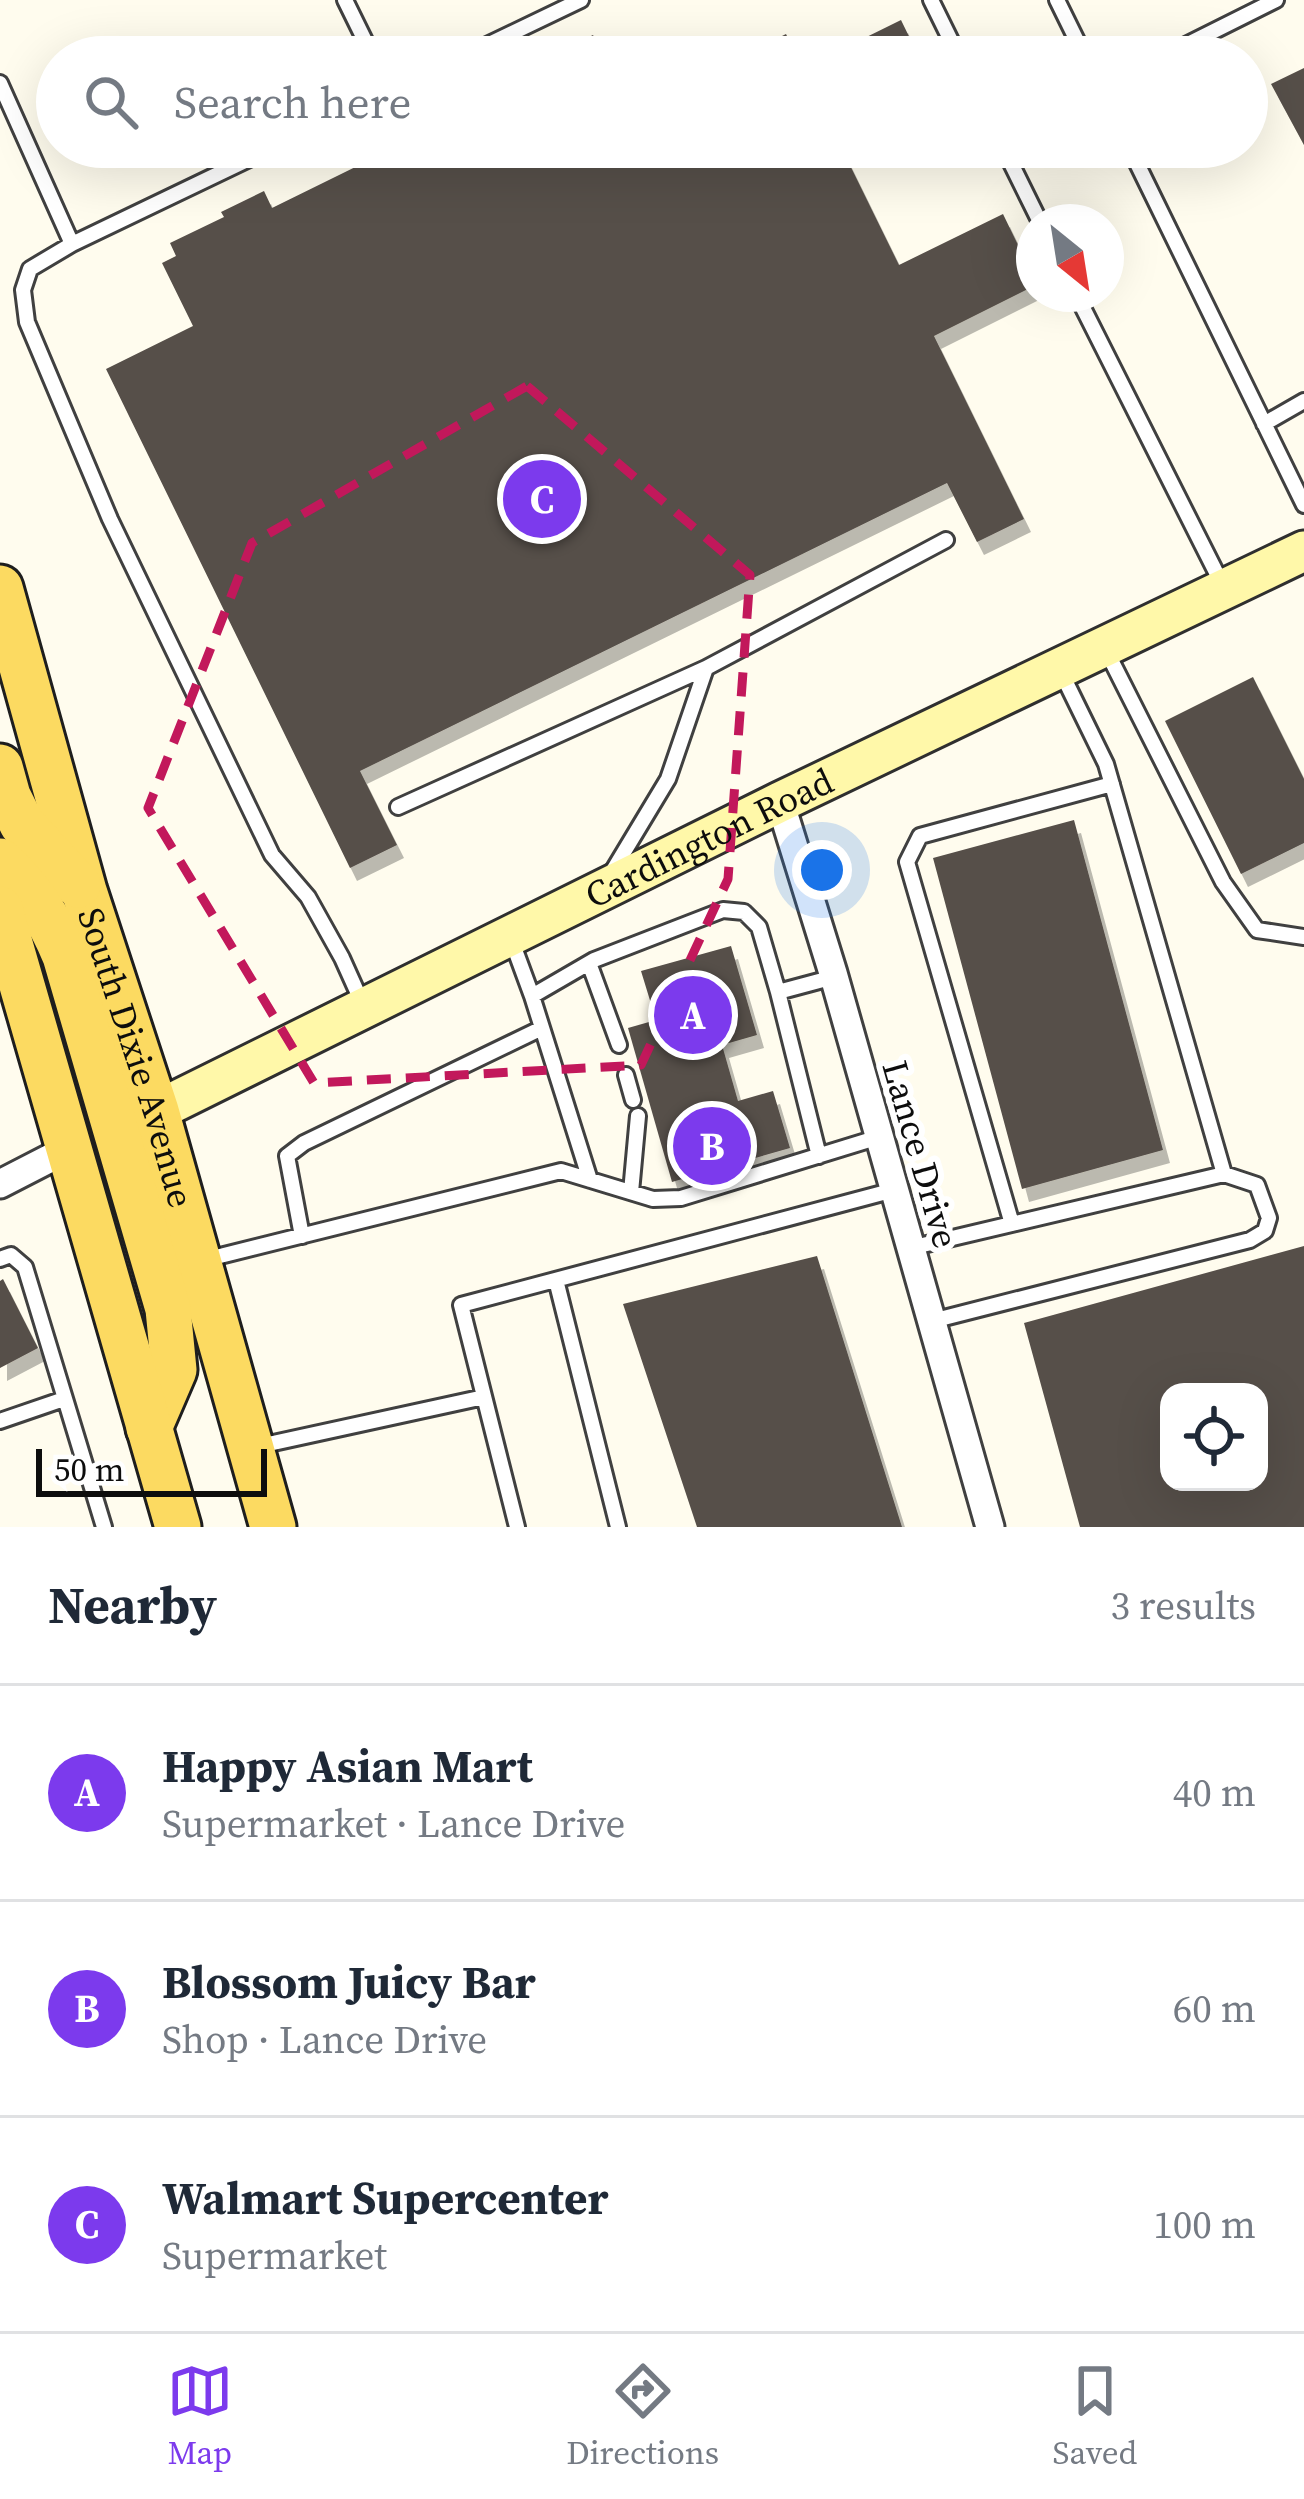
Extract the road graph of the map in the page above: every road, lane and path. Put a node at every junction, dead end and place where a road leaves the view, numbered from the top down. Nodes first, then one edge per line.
1 (344, 0) edge
2 (581, 0) edge
3 (931, 0) edge
4 (1057, 0) edge
5 (1276, 0) edge
6 (362, 36) edge
7 (506, 36) edge
8 (949, 36) edge
9 (1075, 36) edge
10 (1204, 36) edge
11 (0, 83) edge
12 (7, 113) edge
13 (230, 168) edge
14 (1013, 168) edge
15 (1139, 168) edge
16 (1031, 204) edge
17 (72, 244) junction
18 (1085, 312) edge
19 (1304, 401) edge
20 (1264, 424) junction
21 (1304, 505) edge
22 (946, 540) dead end
23 (1304, 551) edge
24 (0, 588) edge
25 (1226, 590) junction
26 (1104, 648) junction
27 (706, 668) junction
28 (1060, 669) junction
29 (0, 767) edge
30 (1112, 784) junction
31 (780, 802) junction
32 (398, 807) dead end
33 (0, 861) edge
34 (84, 891) junction
35 (601, 892) junction
36 (0, 909) edge
37 (510, 937) junction
38 (1304, 937) edge
39 (589, 963) junction
40 (834, 977) junction
41 (778, 992) junction
42 (532, 996) junction
43 (365, 1008) junction
44 (542, 1028) junction
45 (619, 1045) dead end
46 (626, 1075) dead end
47 (633, 1100) dead end
48 (638, 1116) dead end
49 (136, 1120) junction
50 (879, 1137) junction
51 (68, 1149) junction
52 (819, 1156) junction
53 (1224, 1174) junction
54 (590, 1180) junction
55 (0, 1184) edge
56 (894, 1190) junction
57 (631, 1192) junction
58 (1012, 1224) junction
59 (302, 1235) junction
60 (910, 1248) junction
61 (0, 1259) edge
62 (199, 1262) junction
63 (556, 1280) junction
64 (932, 1321) junction
65 (484, 1397) junction
66 (64, 1399) junction
67 (0, 1421) edge
68 (149, 1428) junction
69 (252, 1448) junction
70 (104, 1527) edge
71 (178, 1527) edge
72 (273, 1527) edge
73 (518, 1527) edge
74 (618, 1527) edge
75 (990, 1527) edge

1 - 6 lane
2 - 7 lane
3 - 8 lane
4 - 9 lane
5 - 10 lane
11 - 12 lane
12 - 17 lane
13 - 17 lane
14 - 16 lane
15 - 20 lane
17 - 43 lane
18 - 25 lane
19 - 20 lane
20 - 21 lane
22 - 27 lane
23 - 25 street, Cardington Road
24 - 34 main road, South Dixie Avenue
25 - 26 street, Cardington Road
26 - 28 street, Cardington Road
26 - 38 lane
27 - 32 lane
27 - 35 lane
28 - 30 lane
28 - 31 street, Cardington Road
29 - 34 main road
30 - 53 lane
30 - 58 lane
31 - 35 street, Cardington Road
31 - 40 street, Lance Drive
33 - 49 main road
34 - 49 main road, South Dixie Avenue
35 - 37 street, Cardington Road
36 - 51 main road
37 - 42 lane
37 - 43 street, Cardington Road
39 - 41 lane
39 - 42 lane
39 - 45 lane
40 - 41 lane
40 - 50 street, Lance Drive
41 - 52 lane
42 - 44 lane
43 - 49 street, Cardington Road
44 - 54 lane
44 - 59 lane
46 - 47 lane
48 - 57 lane
49 - 62 main road, South Dixie Avenue
49 - 68 main road
50 - 52 lane
50 - 56 street, Lance Drive
51 - 55 street
51 - 68 main road
52 - 57 lane
53 - 58 lane
53 - 64 lane
54 - 57 lane
54 - 59 lane
56 - 60 street, Lance Drive
56 - 63 lane
58 - 60 lane
59 - 62 lane
60 - 64 street, Lance Drive
61 - 66 lane
62 - 69 main road, South Dixie Avenue
63 - 65 lane
63 - 74 lane
64 - 75 street, Lance Drive
65 - 69 lane
65 - 73 lane
66 - 67 lane
66 - 70 lane
68 - 71 main road
69 - 72 main road, South Dixie Avenue

